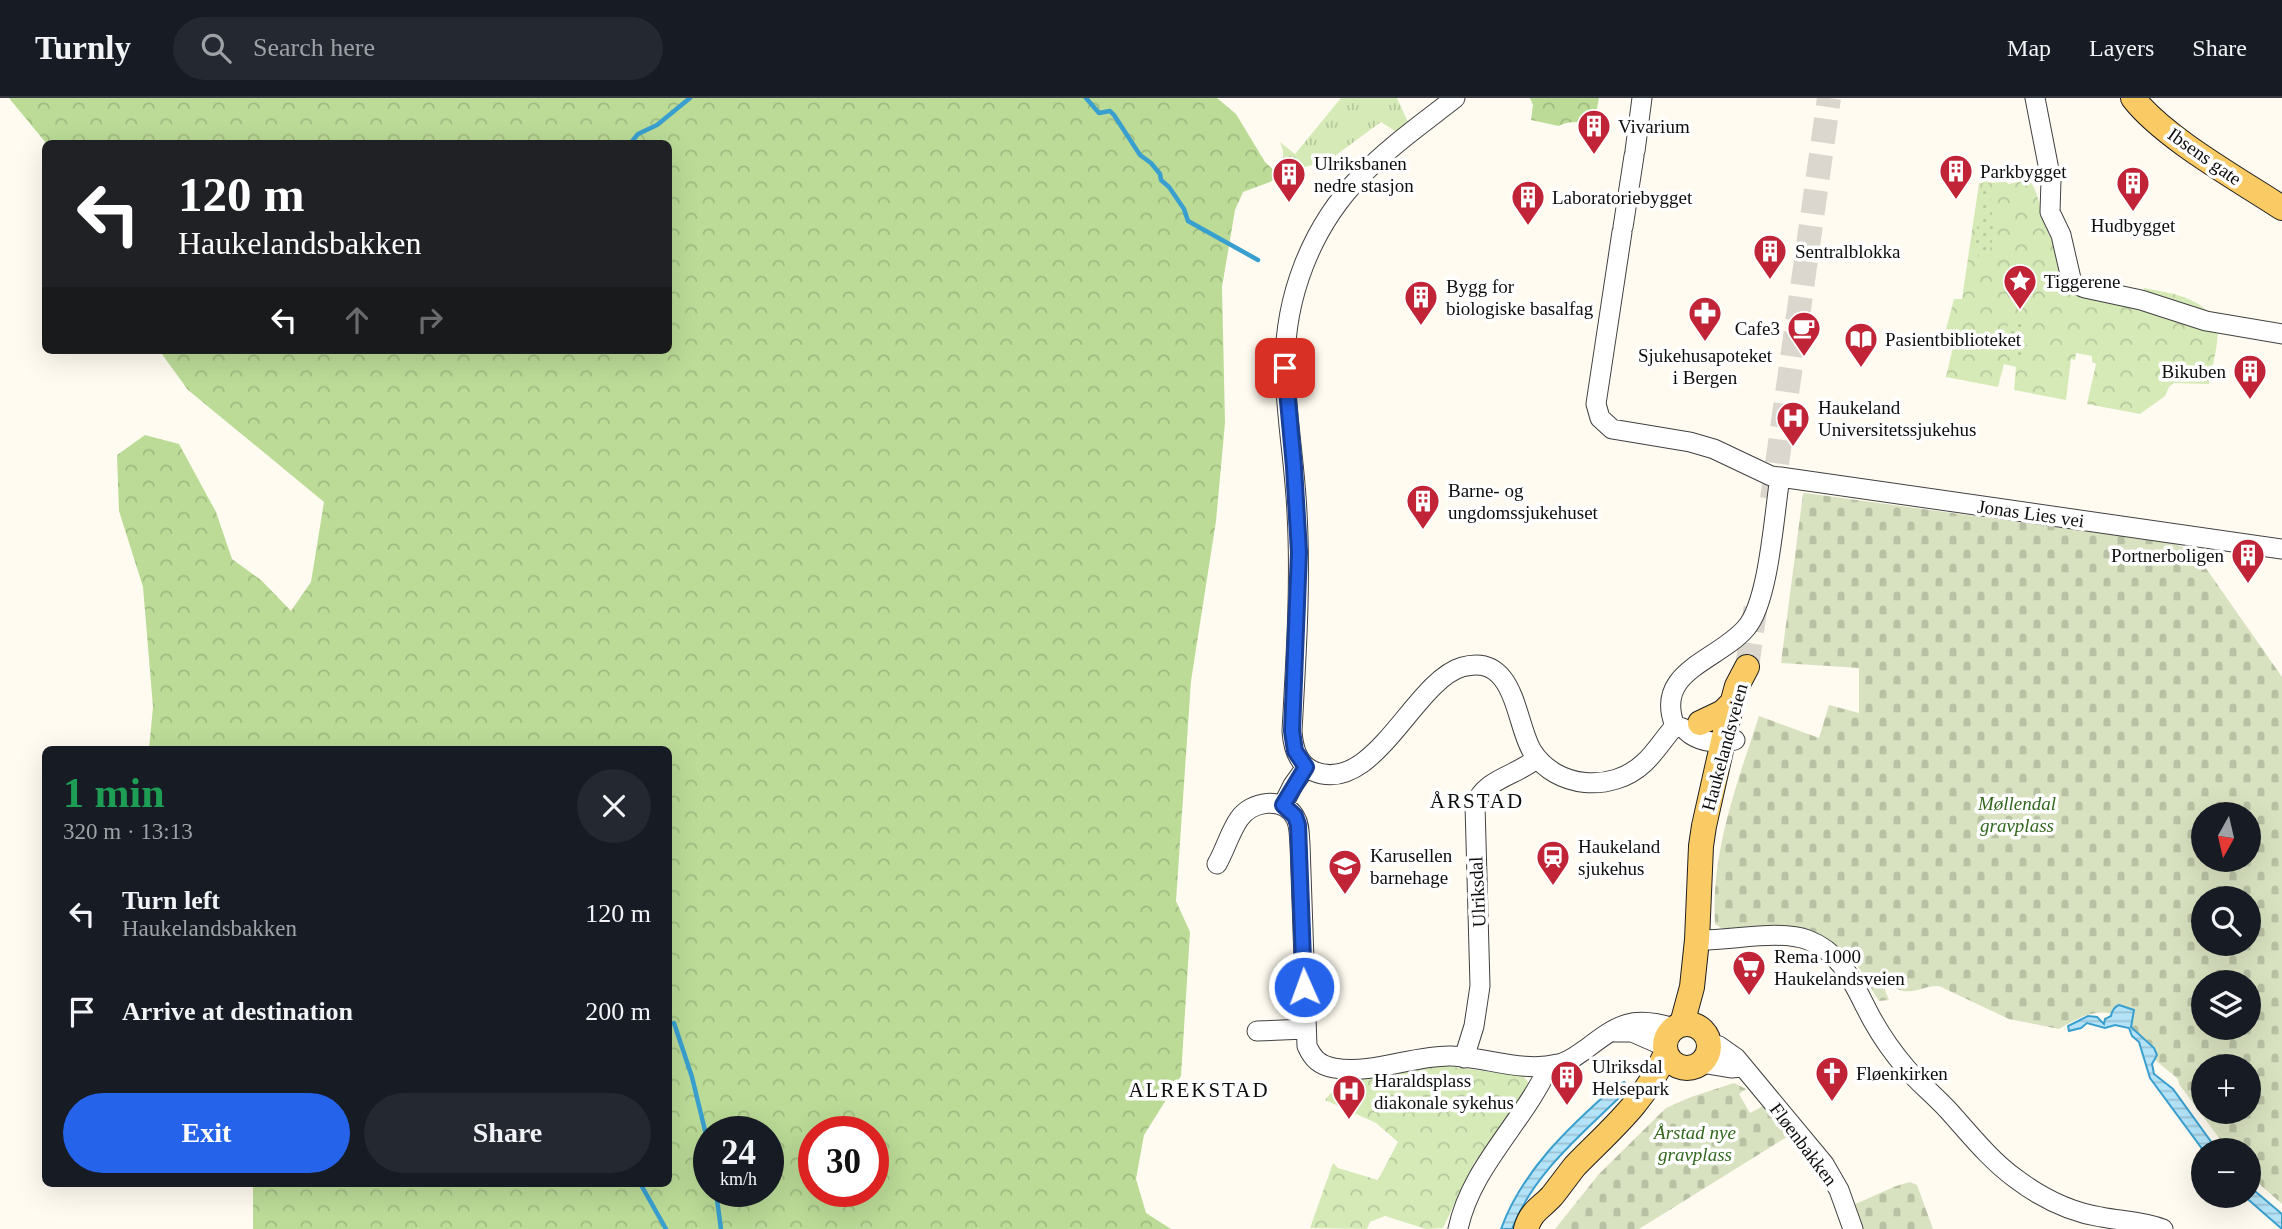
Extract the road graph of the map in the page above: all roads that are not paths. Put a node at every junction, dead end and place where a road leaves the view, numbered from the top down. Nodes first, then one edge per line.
1 (1455, 98) edge
2 (1642, 98) edge
3 (2035, 98) edge
4 (2133, 98) edge
5 (2282, 208) edge
6 (2282, 334) edge
7 (1780, 477) junction
8 (2282, 549) edge
9 (1732, 703) junction
10 (1686, 725) junction
11 (1728, 737) junction
12 (1538, 758) junction
13 (1306, 767) junction
14 (1283, 805) junction
15 (1217, 864) dead end
16 (1697, 940) junction
17 (1306, 1029) junction
18 (1257, 1031) dead end
19 (1686, 1044) junction
20 (1464, 1058) junction
21 (1549, 1066) junction
22 (1551, 1197) junction
23 (1458, 1229) edge
24 (1526, 1229) edge
25 (1538, 1229) edge
26 (1853, 1229) edge
27 (2163, 1229) edge

1 - 13 street
2 - 7 street, Jonas Lies vei
3 - 6 street
4 - 5 main road, Ibsens gate
7 - 8 street, Jonas Lies vei
7 - 10 street
9 - 10 main road
9 - 11 main road, Haukelandsveien
9 - 11 main road, Haukelandsveien
10 - 11 street
10 - 12 street
11 - 16 main road, Haukelandsveien
12 - 13 street
12 - 20 street, Ulriksdal
13 - 14 street
14 - 15 street
14 - 17 street
16 - 19 main road, Haukelandsveien
16 - 27 street
17 - 18 street
17 - 20 street
19 - 21 street
19 - 22 main road
19 - 26 street, Fløenbakken
20 - 21 street
21 - 23 street
22 - 24 main road
22 - 25 main road

